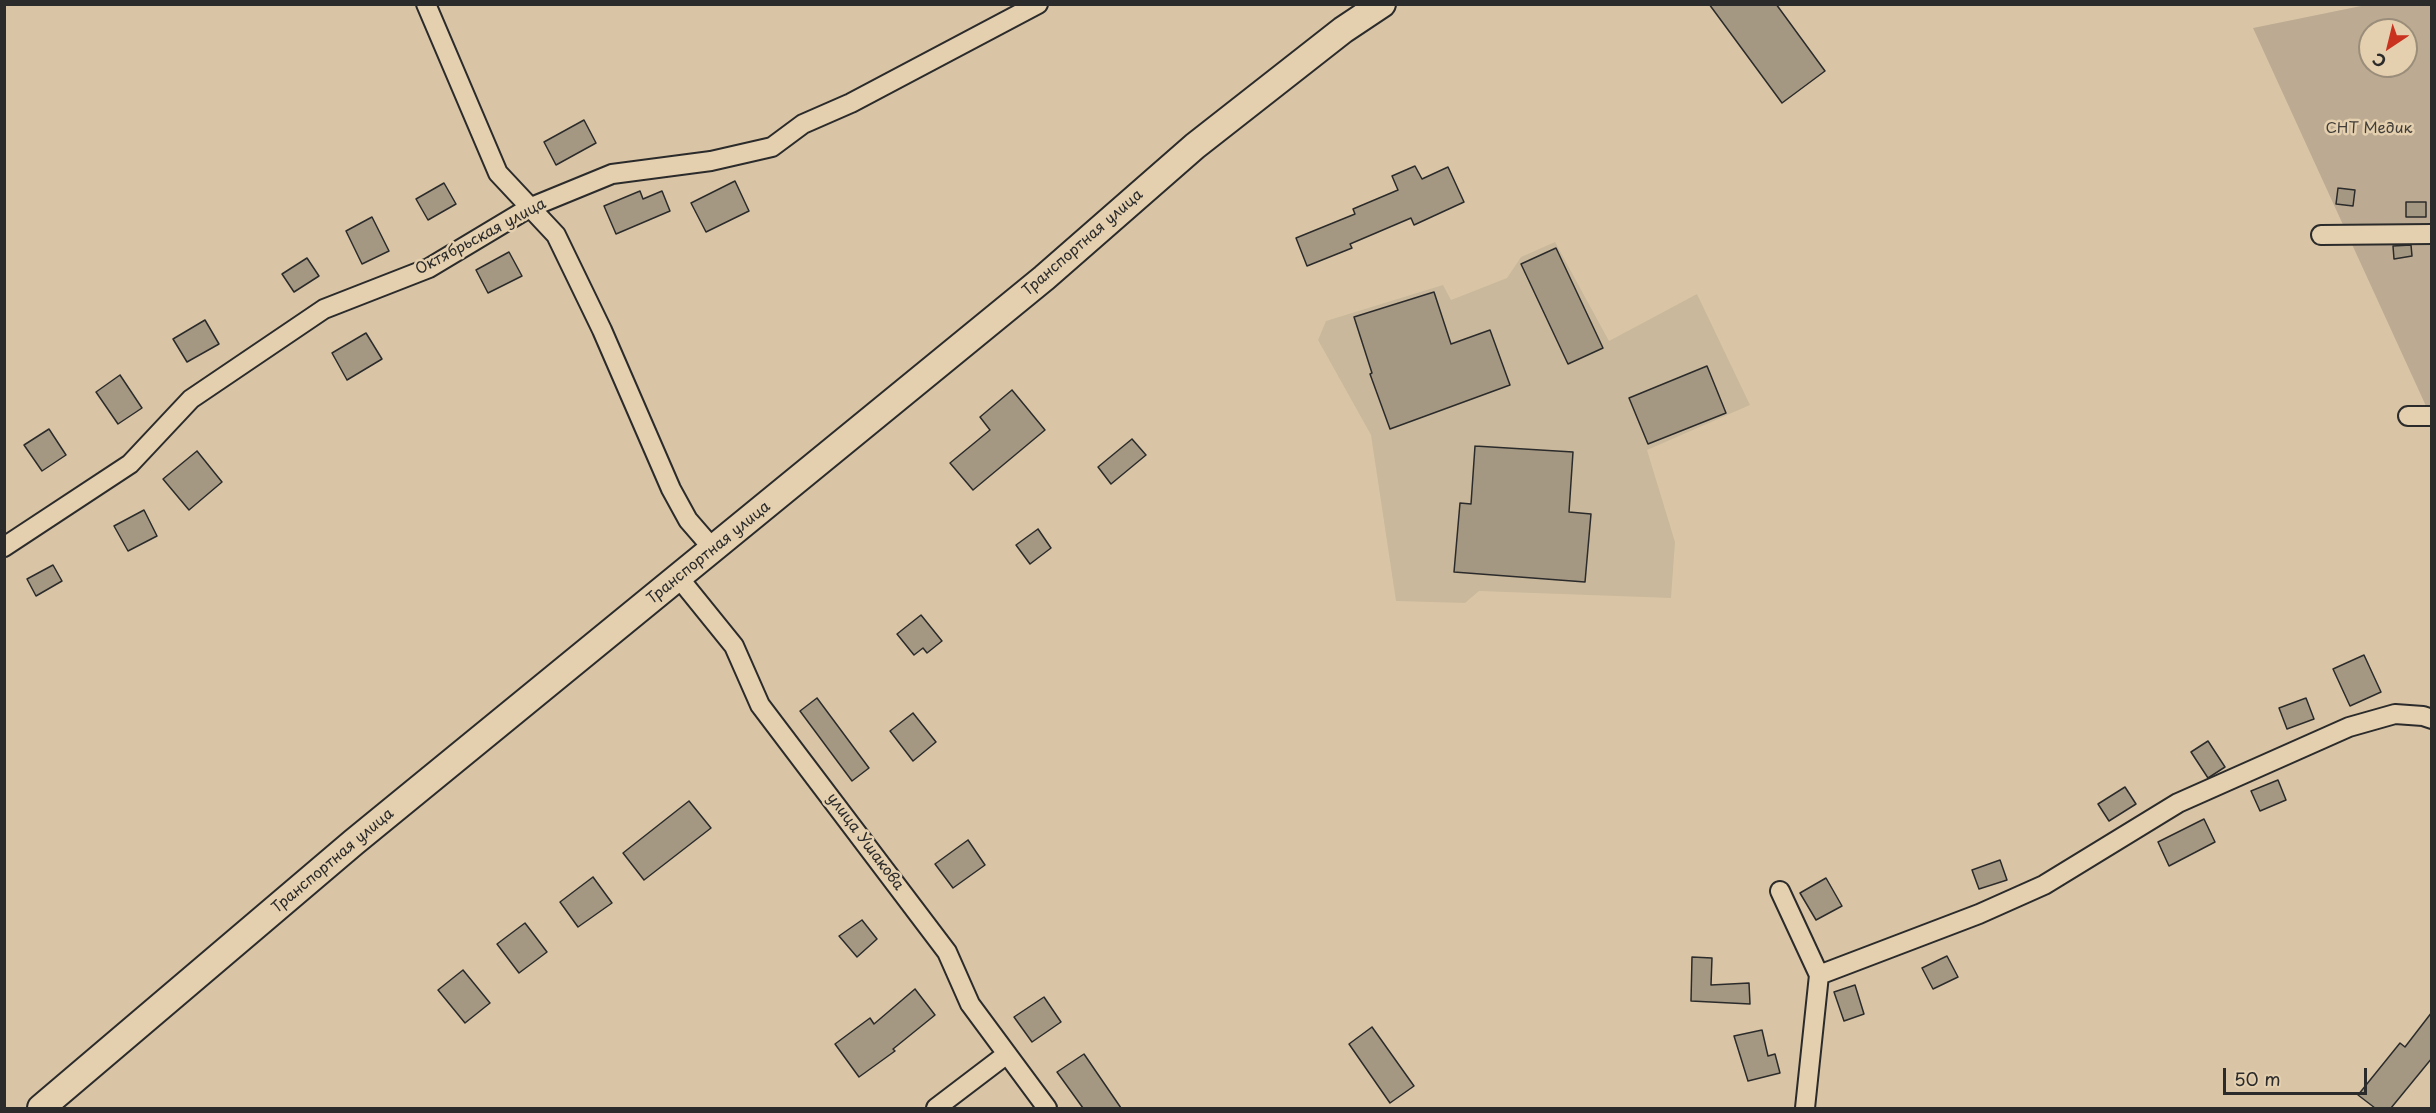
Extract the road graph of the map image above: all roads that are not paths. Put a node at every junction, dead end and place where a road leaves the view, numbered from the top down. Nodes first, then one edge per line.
1 (426, 4) edge
2 (1038, 4) edge
3 (1382, 4) edge
4 (529, 208) junction
5 (2432, 234) edge
6 (2321, 235) dead end
7 (2408, 416) dead end
8 (2432, 416) edge
9 (4, 547) edge
10 (714, 550) junction
11 (680, 578) junction
12 (2432, 719) edge
13 (1780, 891) dead end
14 (1819, 975) junction
15 (1007, 1054) junction
16 (41, 1108) edge
17 (936, 1108) edge
18 (1047, 1108) edge
19 (1805, 1108) edge

1 - 4 street
2 - 4 street, Октябрьская улица
3 - 10 main road, Транспортная улица
4 - 9 street, Октябрьская улица
4 - 10 street
5 - 6 street
7 - 8 street
10 - 11 main road, Транспортная улица
11 - 15 street, улица Ушакова
11 - 16 main road, Транспортная улица
12 - 14 street
13 - 14 street
14 - 19 street
15 - 17 street
15 - 18 street, улица Ушакова

